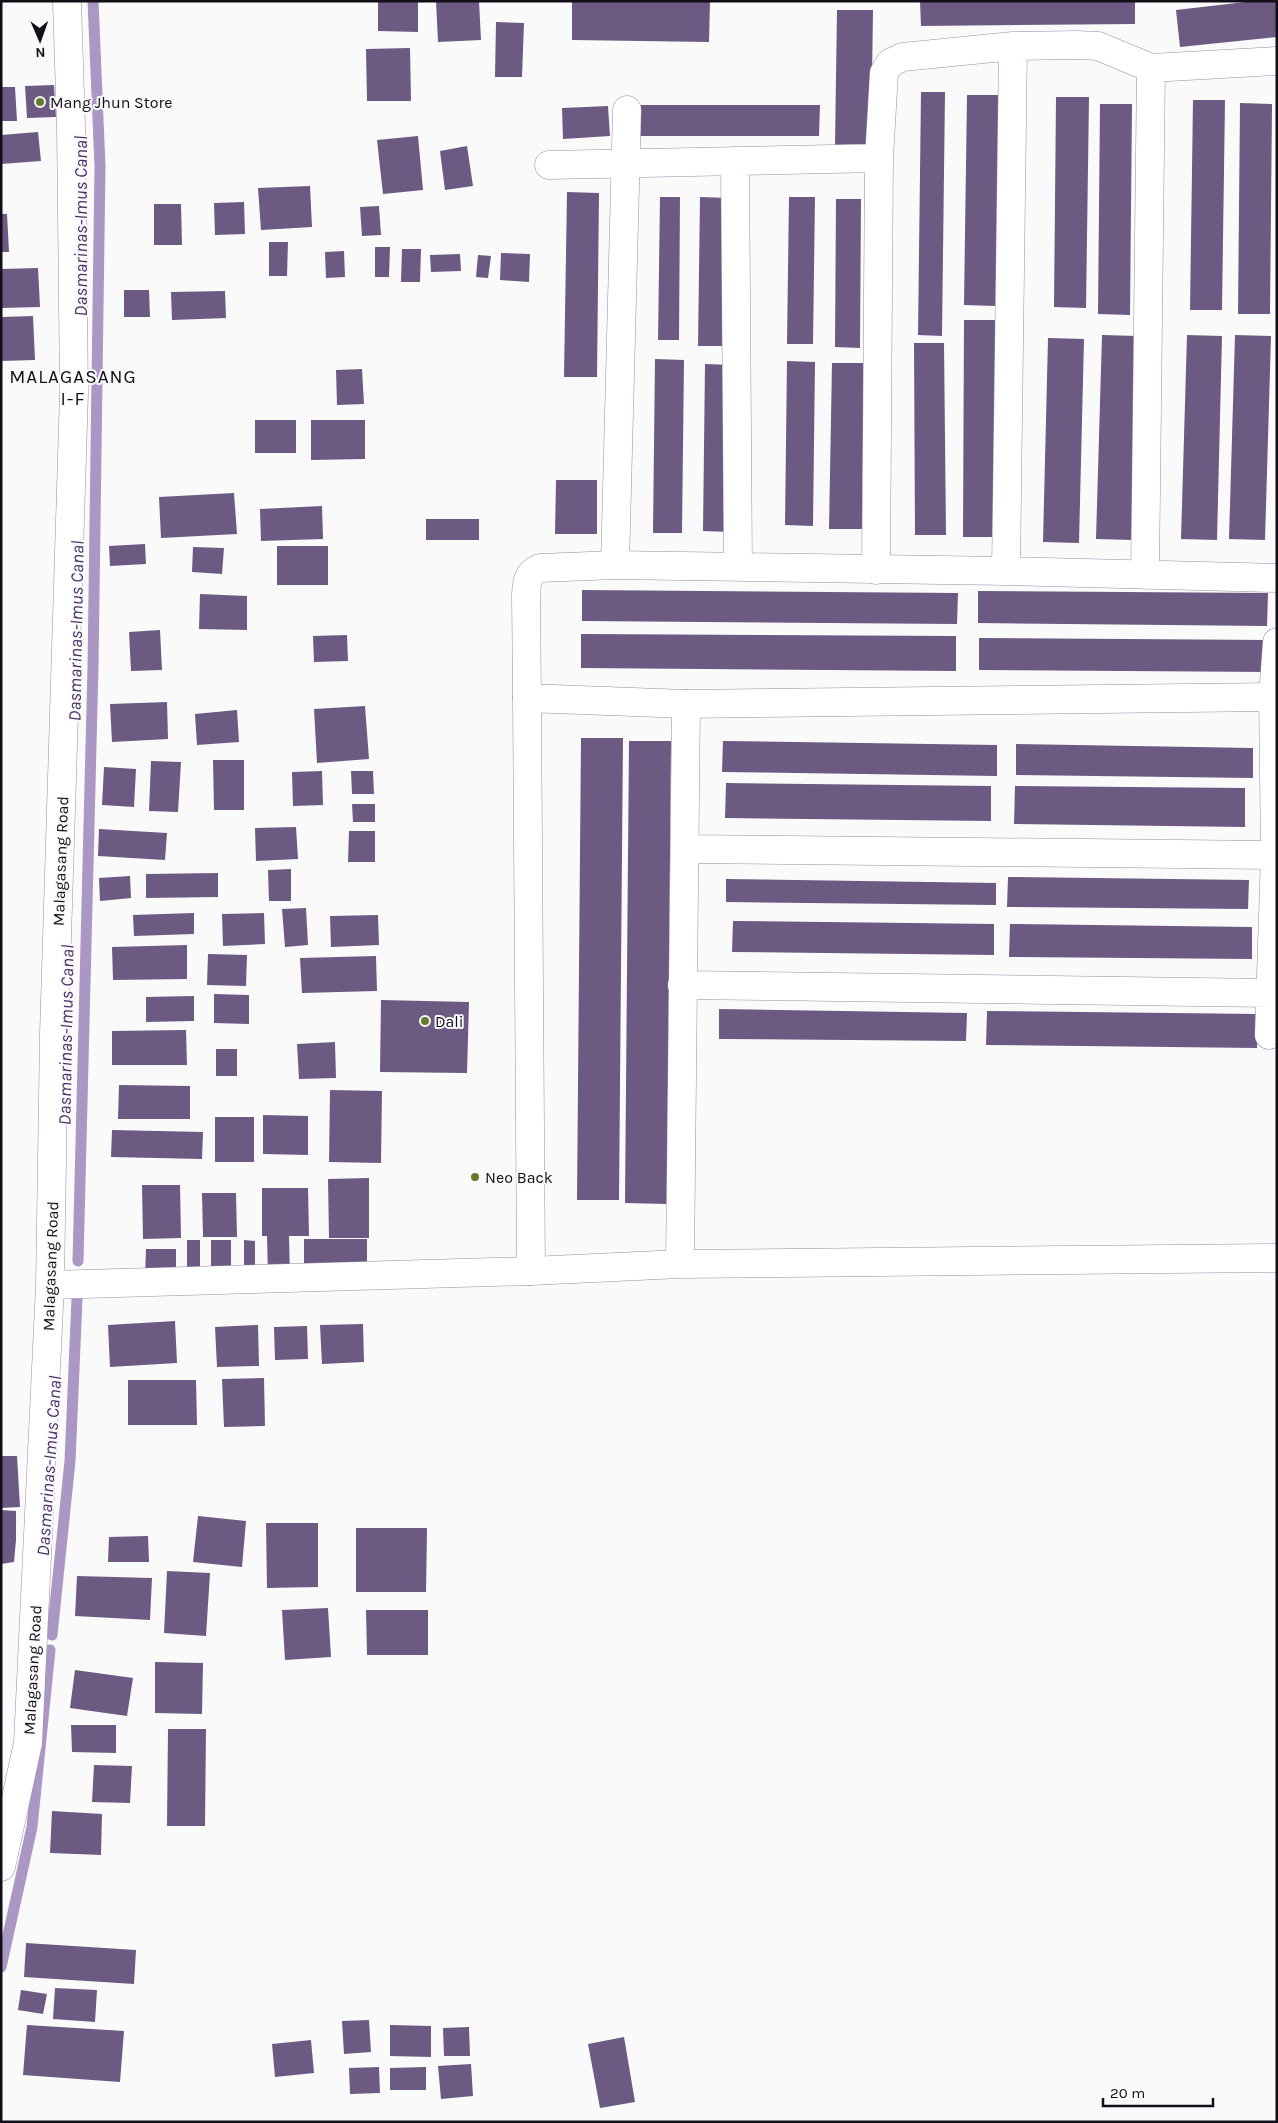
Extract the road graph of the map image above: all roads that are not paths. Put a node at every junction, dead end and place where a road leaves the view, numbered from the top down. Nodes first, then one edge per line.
1 (67, 1) edge
2 (1013, 46) junction
3 (1277, 61) edge
4 (1151, 68) junction
5 (627, 110) dead end
6 (879, 158) junction
7 (735, 161) junction
8 (627, 164) junction
9 (549, 165) dead end
10 (616, 566) junction
11 (738, 567) junction
12 (876, 570) junction
13 (1006, 571) junction
14 (1145, 575) junction
15 (1277, 578) edge
16 (1277, 642) edge
17 (1275, 697) edge
18 (527, 698) junction
19 (686, 704) junction
20 (685, 849) junction
21 (1275, 855) junction
22 (682, 984) junction
23 (1269, 993) junction
24 (1269, 1035) dead end
25 (1277, 1258) edge
26 (680, 1264) junction
27 (531, 1271) junction
28 (50, 1285) junction
29 (6, 1832) edge
30 (1, 1868) edge

1 - 28 street, Malagasang Road
2 - 4 street
2 - 6 street
2 - 13 street
3 - 4 street
4 - 14 street
5 - 8 street
6 - 7 street
6 - 12 street
7 - 8 street
7 - 11 street
8 - 9 street
8 - 10 street
10 - 11 street
10 - 18 street
11 - 12 street
12 - 13 street
13 - 14 street
14 - 15 street
16 - 17 street
17 - 19 street
17 - 21 street
18 - 19 street
18 - 27 street
19 - 20 street
20 - 21 street
20 - 22 street
21 - 23 street
22 - 23 street
22 - 26 street
23 - 24 street
25 - 26 street
26 - 27 street
27 - 28 street
28 - 29 street, Malagasang Road
29 - 30 street, Malagasang Road

